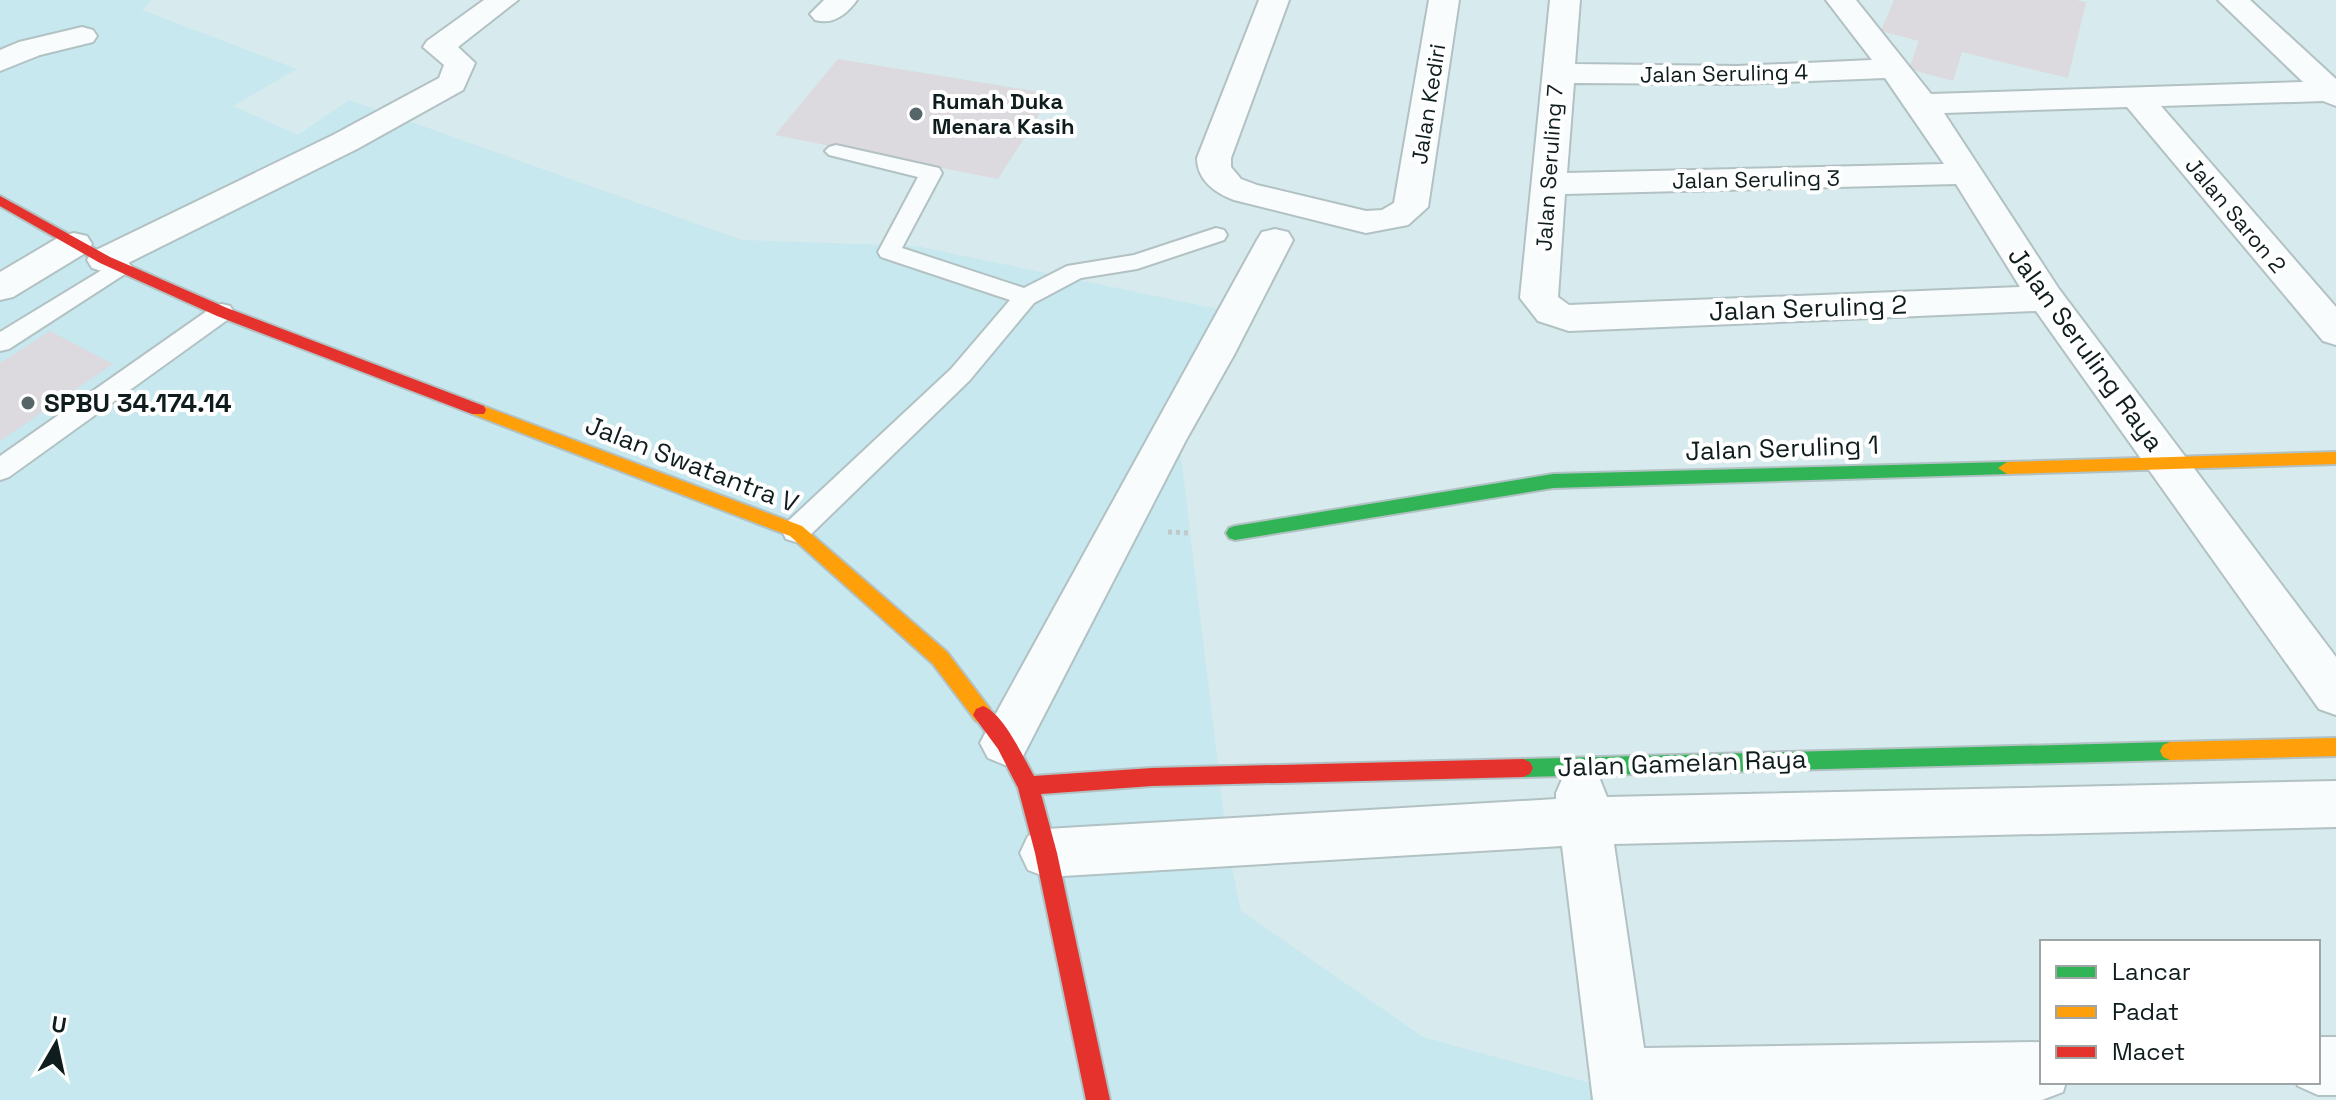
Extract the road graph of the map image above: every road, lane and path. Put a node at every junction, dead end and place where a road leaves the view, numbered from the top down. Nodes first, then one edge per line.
1 (503, 0) edge
2 (1274, 0) edge
3 (1444, 0) edge
4 (1565, 0) edge
5 (1841, 0) edge
6 (2233, 0) edge
7 (82, 36) dead end
8 (0, 62) edge
9 (1892, 68) junction
10 (1557, 73) junction
11 (2333, 93) edge
12 (2136, 97) junction
13 (1922, 104) junction
14 (836, 151) dead end
15 (1964, 174) junction
16 (1548, 184) junction
17 (0, 200) edge
18 (1216, 235) dead end
19 (1275, 240) dead end
20 (100, 257) junction
21 (0, 288) edge
22 (1026, 297) junction
23 (2046, 298) junction
24 (222, 312) junction
25 (1569, 318) joint
26 (2336, 332) edge
27 (0, 343) edge
28 (2336, 458) edge
29 (2167, 461) junction
30 (0, 470) edge
31 (796, 531) junction
32 (1235, 533) dead end
33 (2336, 694) edge
34 (1005, 743) junction
35 (2336, 747) edge
36 (1577, 767) junction
37 (1028, 786) junction
38 (2336, 804) edge
39 (1585, 821) junction
40 (1046, 853) junction
41 (2040, 1071) edge
42 (1620, 1089) edge
43 (1098, 1100) edge

1 - 20 street
2 - 3 street, Jalan Kediri
4 - 10 street, Jalan Seruling 7
5 - 9 street, Jalan Seruling Raya
6 - 11 street
7 - 8 street
9 - 10 street, Jalan Seruling 4
9 - 13 street, Jalan Seruling Raya
10 - 16 street, Jalan Seruling 7
11 - 12 street
12 - 13 street
12 - 26 street, Jalan Saron 2
13 - 15 street, Jalan Seruling Raya
14 - 22 lane
15 - 16 street, Jalan Seruling 3
15 - 23 street, Jalan Seruling Raya
16 - 25 street, Jalan Seruling 7
17 - 20 street, Jalan Swatantra V
18 - 22 lane
19 - 34 street
20 - 21 street
20 - 24 street, Jalan Swatantra V
20 - 27 lane
22 - 31 lane
23 - 25 street, Jalan Seruling 2
23 - 29 street, Jalan Seruling Raya
24 - 30 lane
24 - 31 street, Jalan Swatantra V
28 - 29 street, Jalan Seruling 1
29 - 32 street, Jalan Seruling 1
29 - 33 street, Jalan Seruling Raya
31 - 34 street, Jalan Swatantra V
34 - 37 street, Jalan Swatantra V
35 - 36 street, Jalan Gamelan Raya
36 - 37 street, Jalan Gamelan Raya
36 - 39 street
37 - 40 street, Jalan Swatantra V
38 - 39 street, Jalan Gamelan Raya
39 - 40 street, Jalan Gamelan Raya
39 - 42 street
40 - 43 street, Jalan Swatantra V
41 - 42 street

